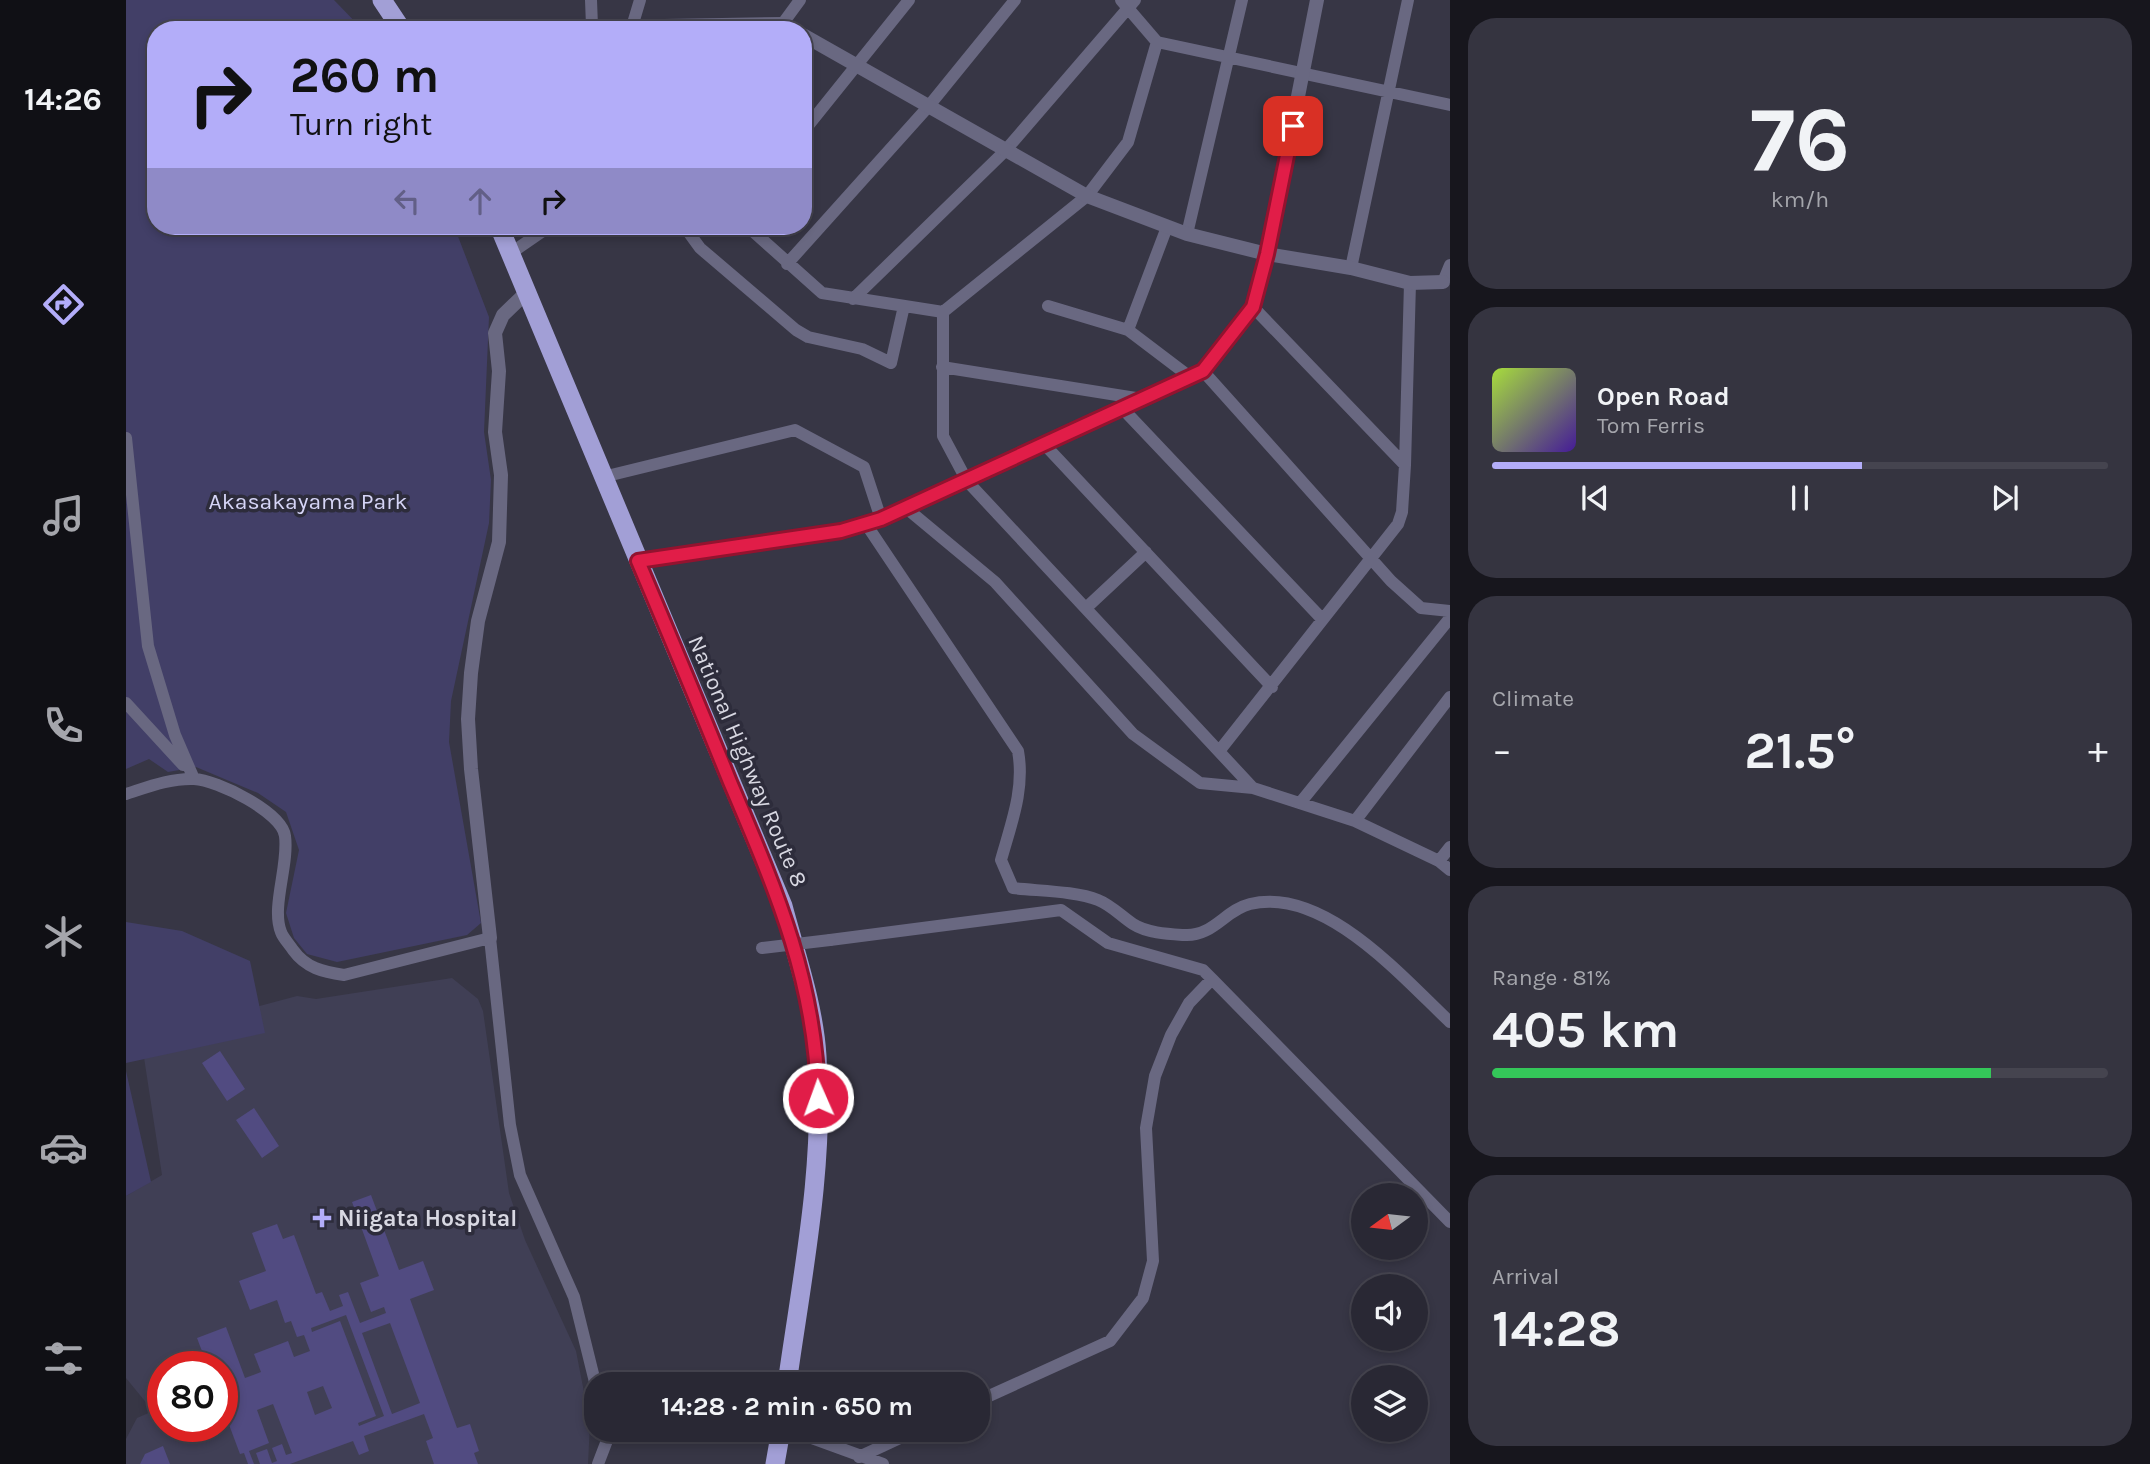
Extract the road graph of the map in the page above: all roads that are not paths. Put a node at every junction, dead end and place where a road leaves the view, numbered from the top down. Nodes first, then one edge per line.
1 (382, 0) edge
2 (591, 0) edge
3 (640, 0) edge
4 (800, 0) edge
5 (909, 0) edge
6 (1015, 0) edge
7 (1241, 0) edge
8 (1317, 0) edge
9 (1408, 0) edge
10 (1128, 3) edge
11 (396, 21) edge
12 (592, 21) edge
13 (633, 21) edge
14 (789, 21) edge
15 (812, 40) edge
16 (1157, 42) junction
17 (1228, 58) junction
18 (856, 63) junction
19 (1304, 74) junction
20 (1388, 92) junction
21 (1450, 105) edge
22 (928, 107) junction
23 (812, 120) edge
24 (1005, 151) junction
25 (1087, 196) junction
26 (1167, 227) junction
27 (1186, 234) junction
28 (503, 235) edge
29 (537, 235) edge
30 (691, 235) edge
31 (756, 235) edge
32 (511, 253) junction
33 (1267, 254) junction
34 (787, 264) junction
35 (1450, 265) edge
36 (1351, 268) junction
37 (1443, 282) joint
38 (1410, 284) junction
39 (528, 291) junction
40 (853, 299) junction
41 (904, 306) junction
42 (1048, 306) dead end
43 (1253, 307) junction
44 (943, 312) junction
45 (1128, 330) junction
46 (942, 367) junction
47 (1197, 374) junction
48 (1142, 400) junction
49 (1122, 408) junction
50 (126, 439) edge
51 (1044, 444) junction
52 (1405, 465) junction
53 (603, 477) junction
54 (967, 481) junction
55 (906, 508) junction
56 (881, 519) junction
57 (866, 524) junction
58 (1146, 552) junction
59 (1371, 557) junction
60 (638, 561) junction
61 (1086, 608) junction
62 (1450, 611) edge
63 (1450, 618) edge
64 (1322, 619) junction
65 (1272, 687) junction
66 (1450, 698) edge
67 (126, 702) edge
68 (1220, 750) junction
69 (194, 779) junction
70 (1253, 788) junction
71 (126, 794) edge
72 (1300, 803) junction
73 (1355, 821) junction
74 (1450, 847) edge
75 (1439, 860) junction
76 (1450, 870) edge
77 (490, 939) junction
78 (762, 948) dead end
79 (1212, 979) junction
80 (1450, 1022) edge
81 (1450, 1222) edge
82 (593, 1372) edge
83 (789, 1372) edge
84 (990, 1396) edge
85 (606, 1442) edge
86 (779, 1442) edge
87 (821, 1442) edge
88 (891, 1442) edge
89 (859, 1457) junction
90 (598, 1464) edge
91 (775, 1464) edge
92 (883, 1464) edge

1 - 11 highway
2 - 12 street
3 - 13 street
4 - 14 street
5 - 18 street
6 - 22 street
7 - 17 street
8 - 19 street
9 - 20 street
10 - 16 street
10 - 24 street
15 - 18 street
16 - 17 street
16 - 25 street
17 - 19 street
17 - 27 street
18 - 22 street
18 - 23 street
19 - 20 street
19 - 33 street
20 - 21 street
20 - 36 street
22 - 24 street
22 - 34 street
24 - 25 street
24 - 40 street
25 - 26 street
25 - 44 street
26 - 27 street
26 - 45 street
27 - 33 street
28 - 32 highway, National Highway Route 8
29 - 32 street
30 - 41 street
31 - 34 street
32 - 39 highway, National Highway Route 8
33 - 36 street
33 - 43 street
34 - 40 street
35 - 37 street
36 - 38 street
37 - 38 street
38 - 52 street
39 - 53 highway, National Highway Route 8
39 - 77 street
40 - 41 street
41 - 44 street
42 - 45 street
43 - 47 street
43 - 52 street
44 - 46 street
45 - 47 street
46 - 48 street
46 - 54 street
47 - 48 street
47 - 59 street
48 - 49 street
49 - 51 street
49 - 64 street
50 - 69 street
51 - 54 street
51 - 58 street
52 - 59 street
53 - 56 street
53 - 60 highway, National Highway Route 8
54 - 55 street
54 - 61 street
55 - 56 street
55 - 70 street
56 - 57 street
57 - 60 street
57 - 80 street
58 - 61 street
58 - 65 street
59 - 62 street
59 - 64 street
60 - 83 highway, National Highway Route 8
61 - 68 street
63 - 72 street
64 - 65 street
65 - 68 street
66 - 73 street
67 - 69 street
68 - 70 street
69 - 71 street
69 - 77 street
70 - 72 street
72 - 73 street
73 - 75 street
74 - 75 street
75 - 76 street
77 - 82 street
78 - 79 street, bridge
79 - 81 street
79 - 84 street
85 - 90 street
86 - 91 highway
87 - 89 street
88 - 89 street
89 - 92 street

